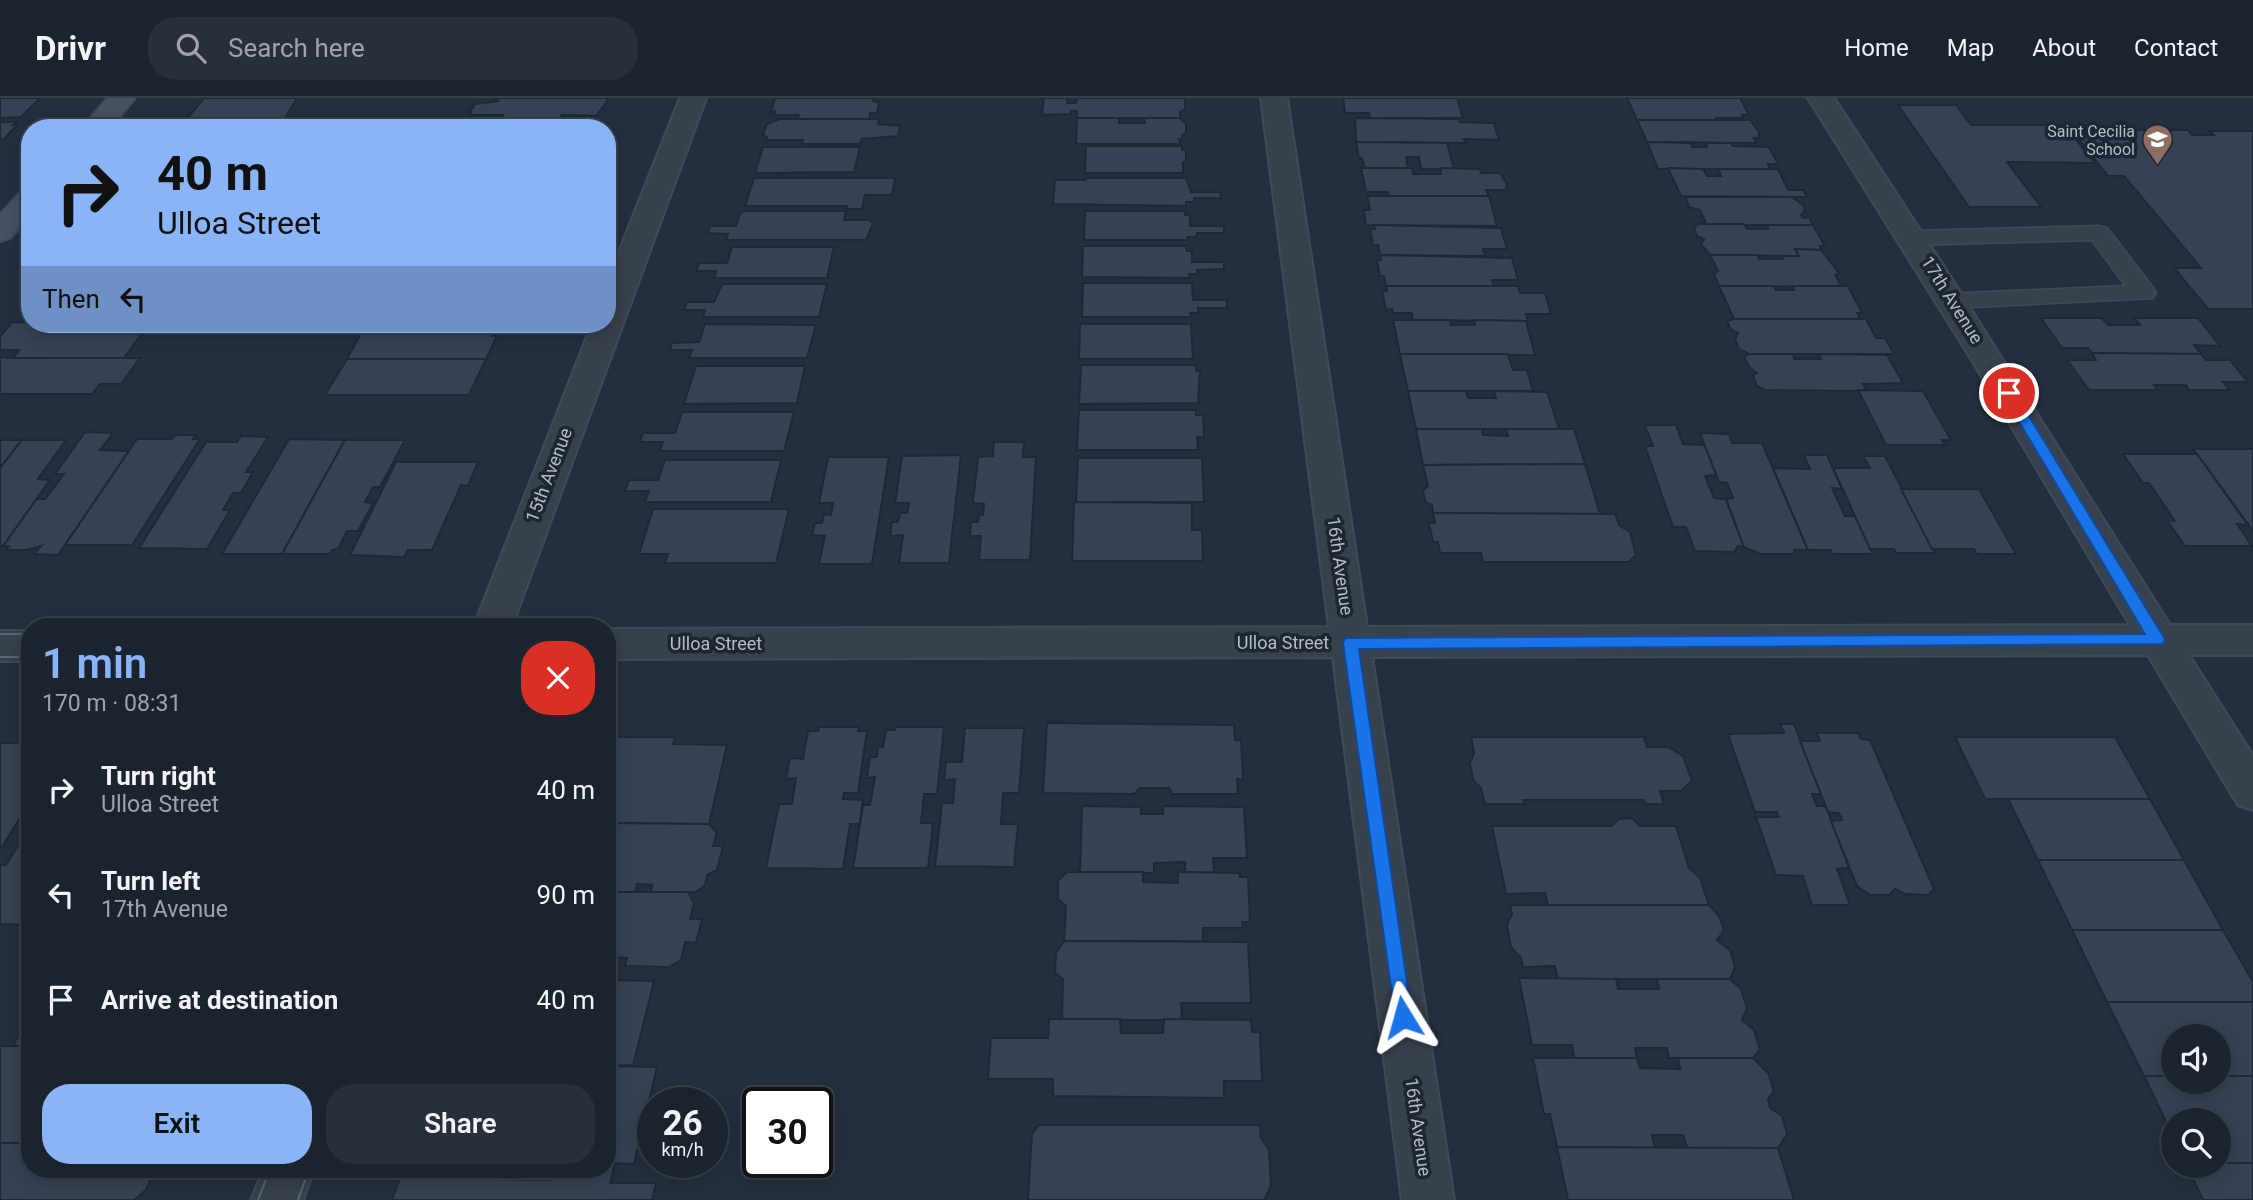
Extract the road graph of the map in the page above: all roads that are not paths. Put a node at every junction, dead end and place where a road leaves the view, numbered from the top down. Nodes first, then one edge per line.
1 (122, 98) edge
2 (693, 98) edge
3 (1274, 98) edge
4 (1821, 98) edge
5 (103, 119) edge
6 (21, 209) edge
7 (0, 232) edge
8 (1913, 238) junction
9 (616, 299) edge
10 (1953, 300) junction
11 (603, 333) edge
12 (496, 618) edge
13 (2157, 640) junction
14 (2253, 640) edge
15 (1351, 643) junction
16 (616, 644) edge
17 (0, 646) edge
18 (21, 646) edge
19 (2253, 792) edge
20 (286, 1178) edge
21 (277, 1200) edge
22 (1429, 1200) edge

1 - 5 street
2 - 9 street, 15th Avenue
3 - 15 street, 16th Avenue
4 - 8 street, 17th Avenue
6 - 7 street
8 - 10 street, 17th Avenue
8 - 10 lane
10 - 13 street, 17th Avenue
11 - 12 street, 15th Avenue
13 - 14 street, Ulloa Street
13 - 15 street, Ulloa Street
13 - 19 street, 17th Avenue
15 - 16 street, Ulloa Street
15 - 22 street, 16th Avenue
17 - 18 street
20 - 21 street

